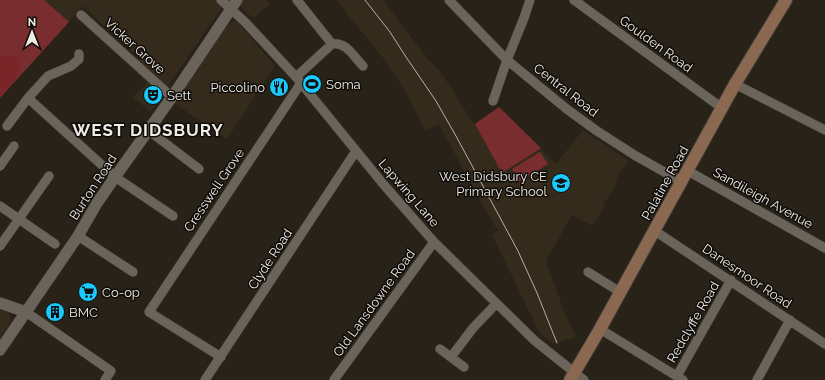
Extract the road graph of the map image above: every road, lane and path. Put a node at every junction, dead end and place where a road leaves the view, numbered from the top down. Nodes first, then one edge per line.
1 (221, 0) edge
2 (297, 0) edge
3 (449, 0) edge
4 (530, 0) edge
5 (574, 0) edge
6 (783, 1) edge
7 (234, 4) edge
8 (80, 16) dead end
9 (332, 44) junction
10 (79, 54) dead end
11 (507, 60) junction
12 (363, 66) dead end
13 (298, 80) junction
14 (735, 84) junction
15 (172, 96) junction
16 (28, 98) junction
17 (493, 101) dead end
18 (722, 108) junction
19 (7, 126) dead end
20 (148, 130) junction
21 (825, 130) edge
22 (14, 146) dead end
23 (356, 151) junction
24 (0, 166) edge
25 (199, 169) dead end
26 (688, 171) junction
27 (49, 176) dead end
28 (115, 177) junction
29 (682, 182) junction
30 (0, 206) edge
31 (173, 216) dead end
32 (19, 218) junction
33 (655, 231) junction
34 (78, 236) junction
35 (434, 242) junction
36 (55, 244) dead end
37 (0, 246) edge
38 (825, 248) edge
39 (134, 272) dead end
40 (588, 272) dead end
41 (731, 280) junction
42 (620, 292) junction
43 (0, 303) edge
44 (496, 304) junction
45 (26, 312) junction
46 (790, 320) junction
47 (600, 329) junction
48 (825, 344) edge
49 (440, 349) dead end
50 (0, 350) edge
51 (221, 357) junction
52 (452, 357) junction
53 (464, 367) dead end
54 (576, 378) edge
55 (680, 378) edge
56 (105, 380) edge
57 (206, 380) edge
58 (334, 380) edge
59 (757, 380) edge

1 - 7 street, Lapwing Lane
2 - 9 street
3 - 11 street, Central Road
4 - 11 street
5 - 18 street, Goulden Road
6 - 14 main road, Palatine Road
7 - 13 street, Lapwing Lane
7 - 15 street, Burton Road
8 - 15 street, Vicker Grove
9 - 12 street
9 - 13 street, Cresswell Grove
10 - 16 street
11 - 17 street
11 - 29 street, Central Road
13 - 23 street, Lapwing Lane
13 - 51 street, Cresswell Grove
14 - 18 main road, Palatine Road
14 - 21 street
15 - 20 street, Burton Road
16 - 19 street
16 - 28 street
18 - 26 main road, Palatine Road
20 - 25 street
20 - 28 street, Burton Road
22 - 24 street
23 - 35 street, Lapwing Lane
23 - 51 street, Clyde Road
26 - 29 main road, Palatine Road
26 - 38 street, Sandileigh Avenue
27 - 32 street
28 - 31 street
28 - 34 street, Burton Road
29 - 33 main road, Palatine Road
30 - 32 street
32 - 36 street
32 - 37 street
33 - 41 street, Danesmoor Road
33 - 42 main road, Palatine Road
34 - 39 street
34 - 45 street, Burton Road
35 - 44 street, Lapwing Lane
35 - 58 street, Old Lansdowne Road
40 - 42 street
41 - 46 street, Danesmoor Road
41 - 55 street, Redclyffe Road
42 - 47 main road, Palatine Road
43 - 45 street
44 - 52 street
44 - 54 street, Lapwing Lane
45 - 50 street, Burton Road
45 - 56 street
46 - 48 street, Danesmoor Road
46 - 59 street
47 - 54 main road, Palatine Road
47 - 55 street
49 - 52 street
51 - 57 street, Clyde Road
52 - 53 street

